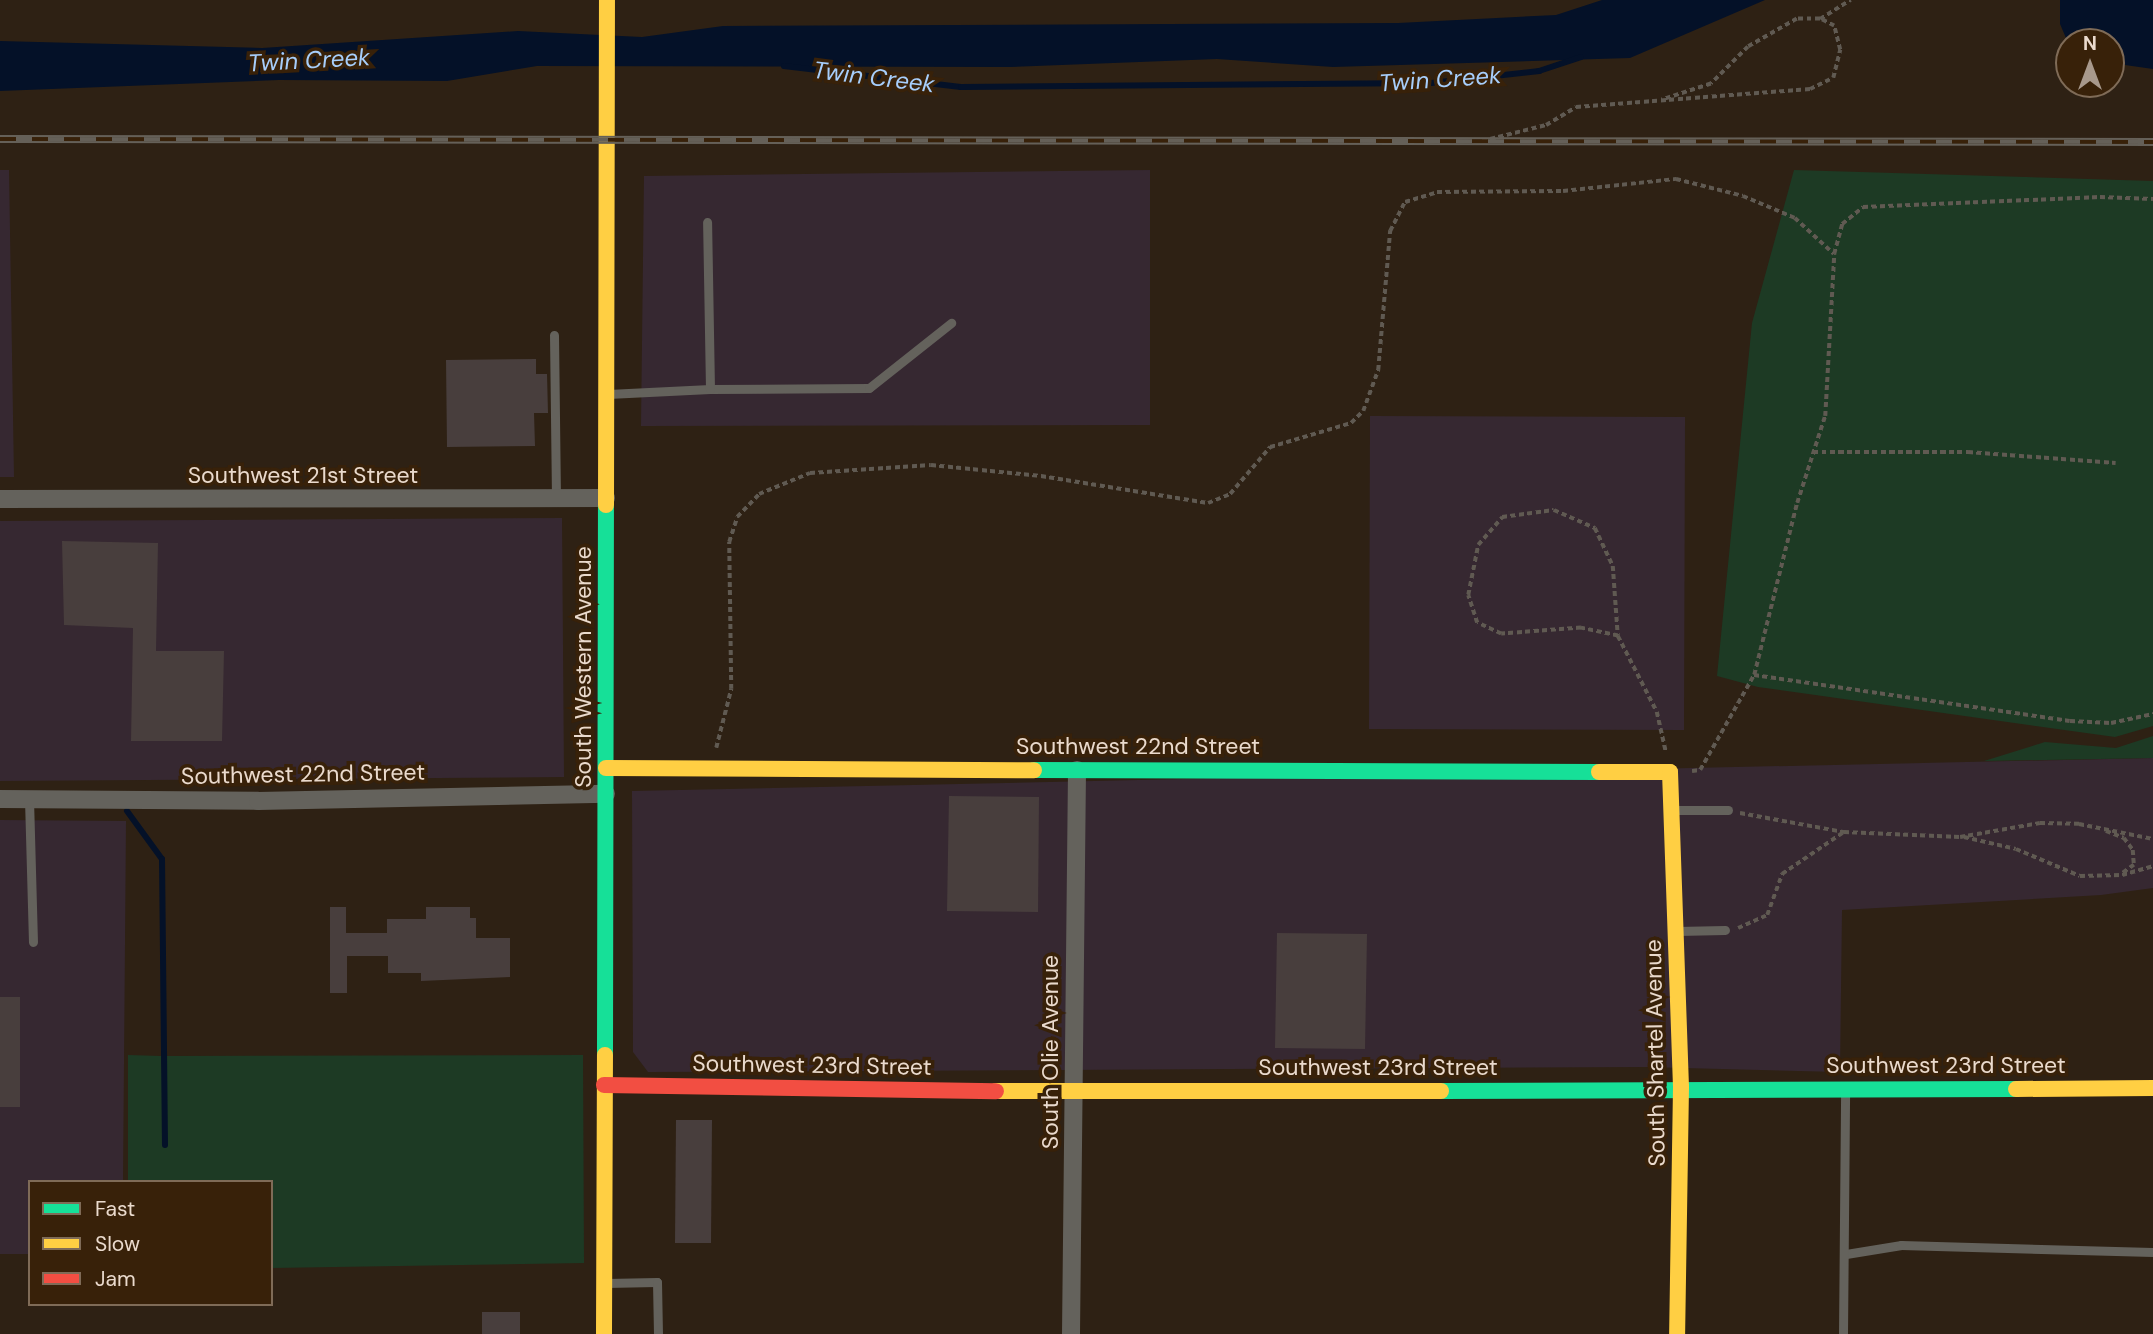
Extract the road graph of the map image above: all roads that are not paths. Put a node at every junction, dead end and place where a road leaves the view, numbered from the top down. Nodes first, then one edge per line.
1 (607, 0) edge
2 (707, 222) dead end
3 (951, 323) dead end
4 (554, 335) dead end
5 (710, 388) junction
6 (607, 394) junction
7 (606, 498) junction
8 (0, 499) edge
9 (556, 499) junction
10 (606, 768) junction
11 (1077, 770) junction
12 (1670, 772) joint
13 (606, 794) junction
14 (0, 799) edge
15 (29, 799) junction
16 (1671, 810) junction
17 (1728, 810) road end
18 (1675, 930) junction
19 (1725, 930) road end
20 (33, 942) dead end
21 (604, 1085) junction
22 (1681, 1087) junction
23 (1845, 1087) junction
24 (2153, 1088) edge
25 (1074, 1092) junction
26 (2153, 1252) edge
27 (1846, 1254) junction
28 (604, 1283) junction
29 (604, 1334) edge
30 (658, 1334) edge
31 (1071, 1334) edge
32 (1677, 1334) edge
33 (1843, 1334) edge

1 - 6 street, South Western Avenue
2 - 5 lane
3 - 5 lane
4 - 9 lane
5 - 6 lane
6 - 7 street, South Western Avenue
7 - 9 street, Southwest 21st Street
7 - 10 street, South Western Avenue
8 - 9 street, Southwest 21st Street
10 - 11 street, Southwest 22nd Street
10 - 13 street, South Western Avenue
11 - 12 street, Southwest 22nd Street
11 - 25 street, South Olie Avenue
12 - 16 street, South Shartel Avenue
13 - 15 street, Southwest 22nd Street
13 - 21 street, South Western Avenue
14 - 15 street, Southwest 22nd Street
15 - 20 lane
16 - 17 lane
16 - 18 street, South Shartel Avenue
18 - 19 lane
18 - 22 street, South Shartel Avenue
21 - 25 street, Southwest 23rd Street
21 - 28 street, South Western Avenue
22 - 23 street, Southwest 23rd Street
22 - 25 street, Southwest 23rd Street
22 - 32 street, South Shartel Avenue
23 - 24 street, Southwest 23rd Street
23 - 27 lane
25 - 31 street, South Olie Avenue
26 - 27 lane
27 - 33 lane
28 - 29 street, South Western Avenue
28 - 30 lane

